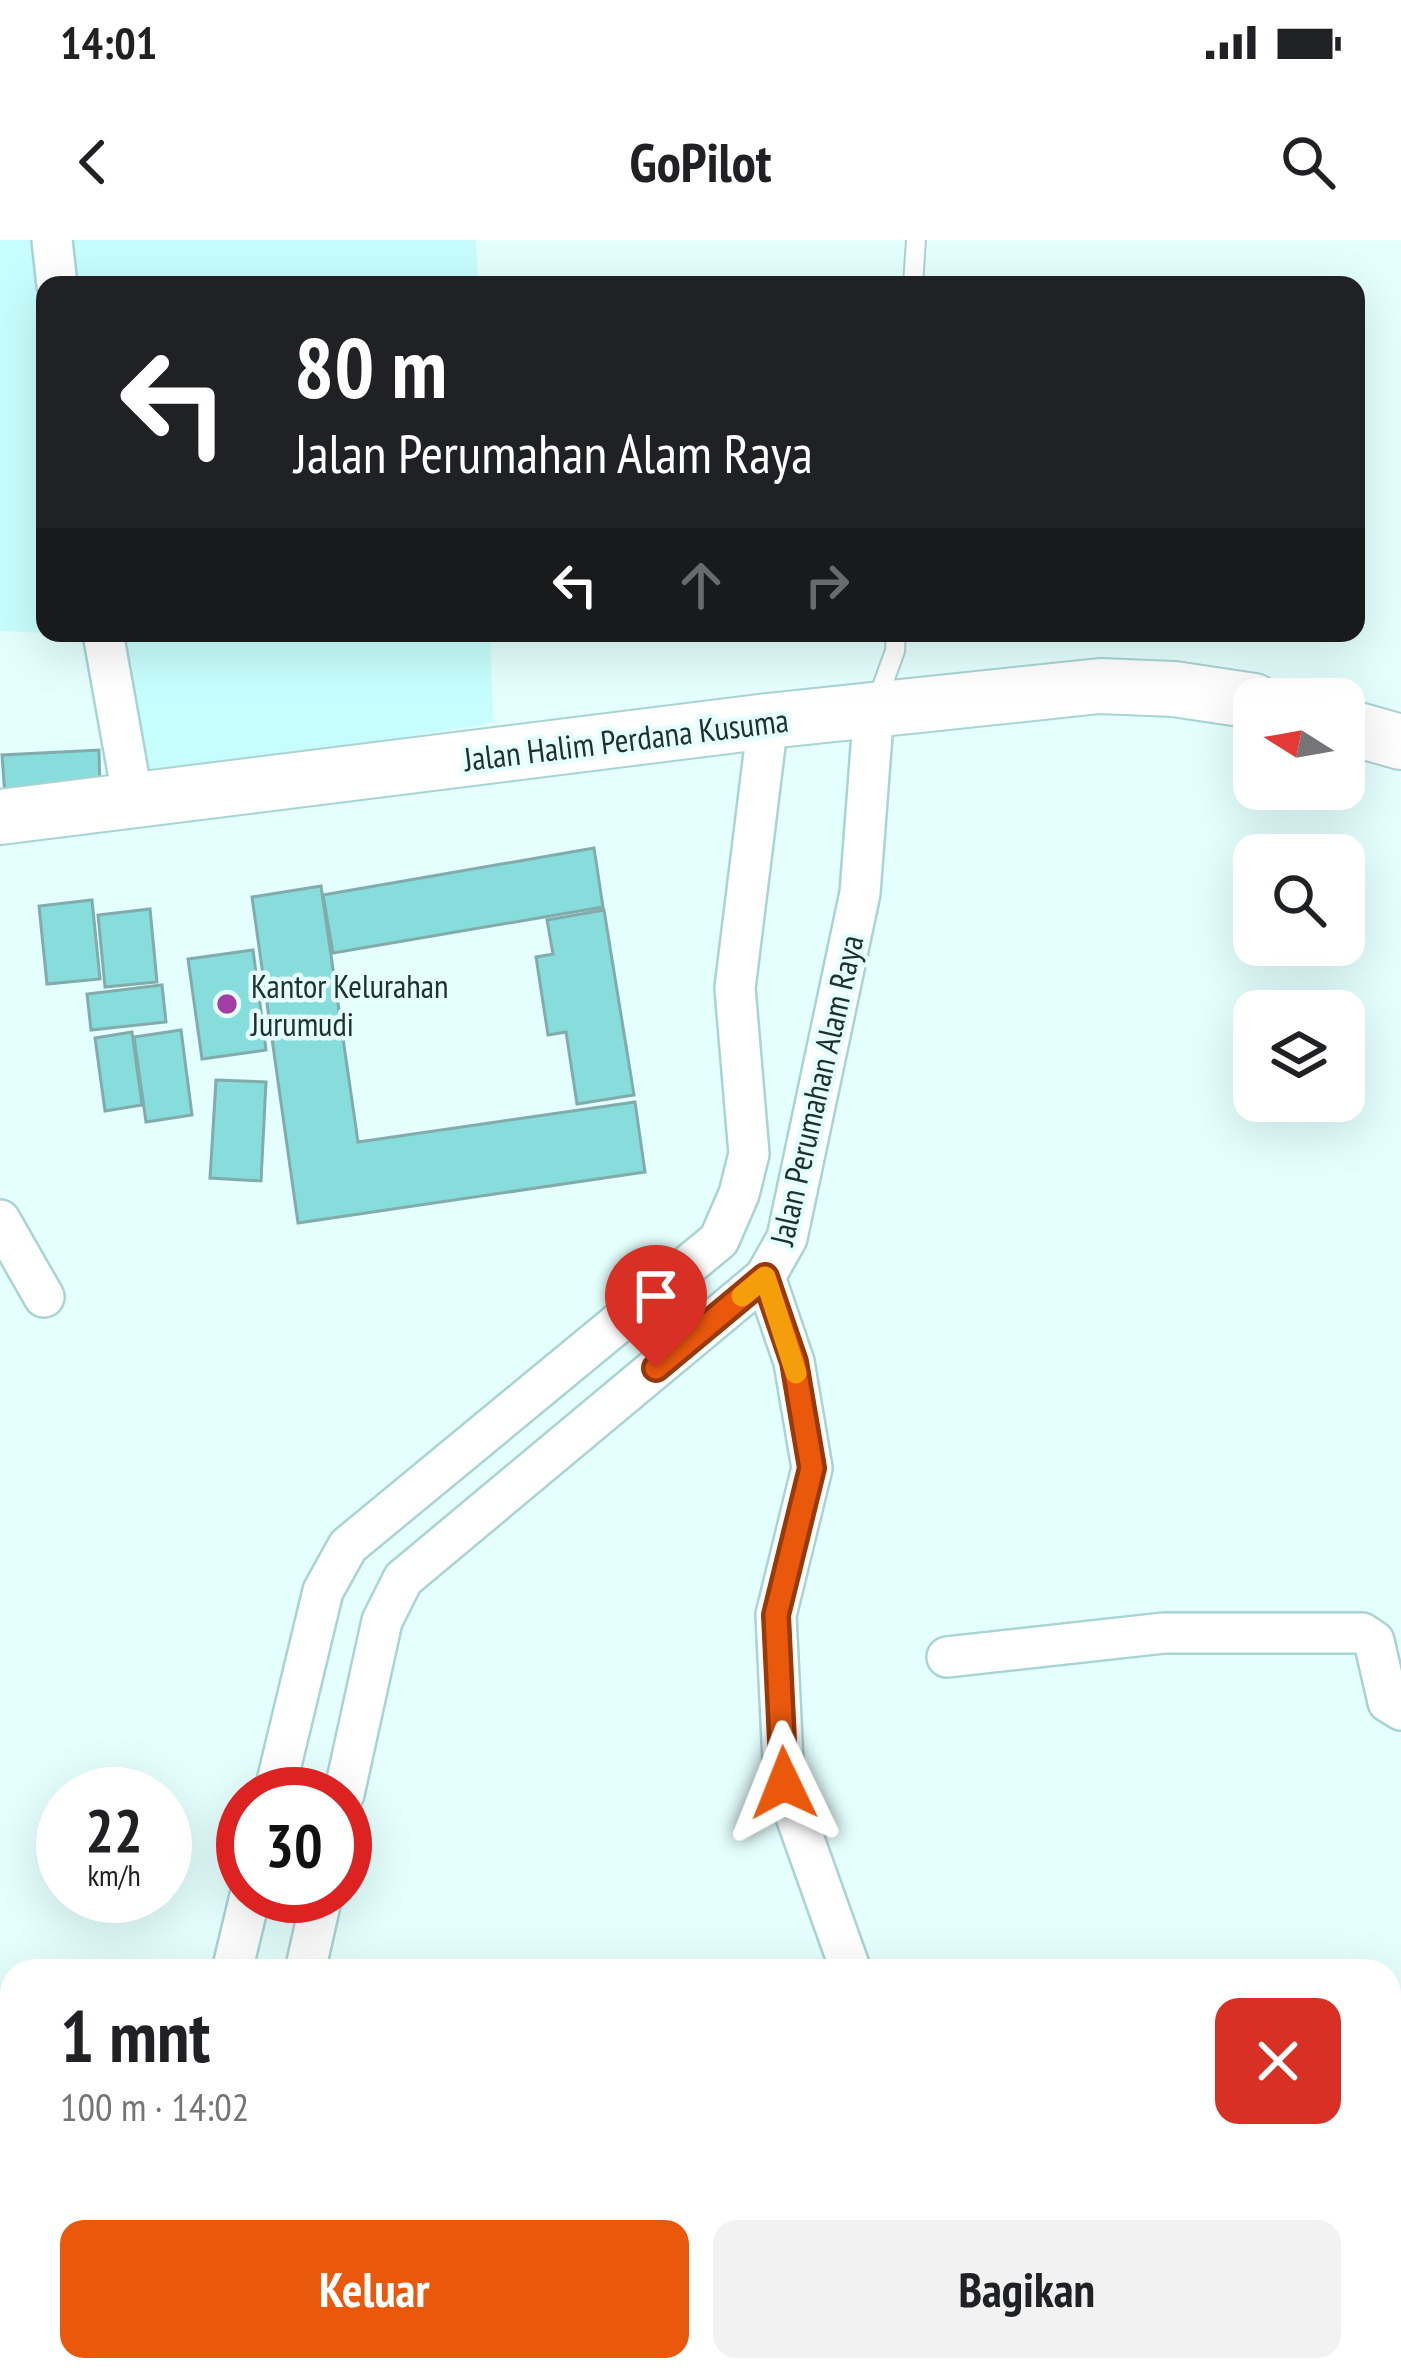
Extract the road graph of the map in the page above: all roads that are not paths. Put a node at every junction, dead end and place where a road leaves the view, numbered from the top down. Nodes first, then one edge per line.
1 (52, 240) edge
2 (916, 240) edge
3 (56, 276) edge
4 (914, 276) edge
5 (106, 642) edge
6 (896, 642) edge
7 (1233, 698) edge
8 (874, 708) junction
9 (768, 721) junction
10 (1365, 732) edge
11 (1401, 742) edge
12 (133, 800) junction
13 (0, 817) edge
14 (0, 1220) edge
15 (765, 1277) junction
16 (44, 1297) dead end
17 (323, 1592) junction
18 (382, 1621) junction
19 (946, 1657) dead end
20 (1401, 1709) edge
21 (281, 1767) edge
22 (350, 1767) edge
23 (244, 1923) edge
24 (316, 1923) edge
25 (235, 1959) edge
26 (308, 1959) edge
27 (847, 1959) edge

1 - 3 street
2 - 4 lane
5 - 12 street
6 - 8 lane
7 - 8 main road, Jalan Halim Perdana Kusuma
8 - 9 main road, Jalan Halim Perdana Kusuma
8 - 15 street, Jalan Perumahan Alam Raya
9 - 12 main road, Jalan Halim Perdana Kusuma
9 - 17 street, Jalan Perumahan Alam Raya
10 - 11 main road
12 - 13 main road, Jalan Halim Perdana Kusuma
14 - 16 street
15 - 18 street, Jalan Perumahan Alam Raya
15 - 27 street
17 - 18 street
17 - 21 street, Jalan Perumahan Alam Raya
18 - 22 street, Jalan Perumahan Alam Raya
19 - 20 street
23 - 25 street
24 - 26 street

